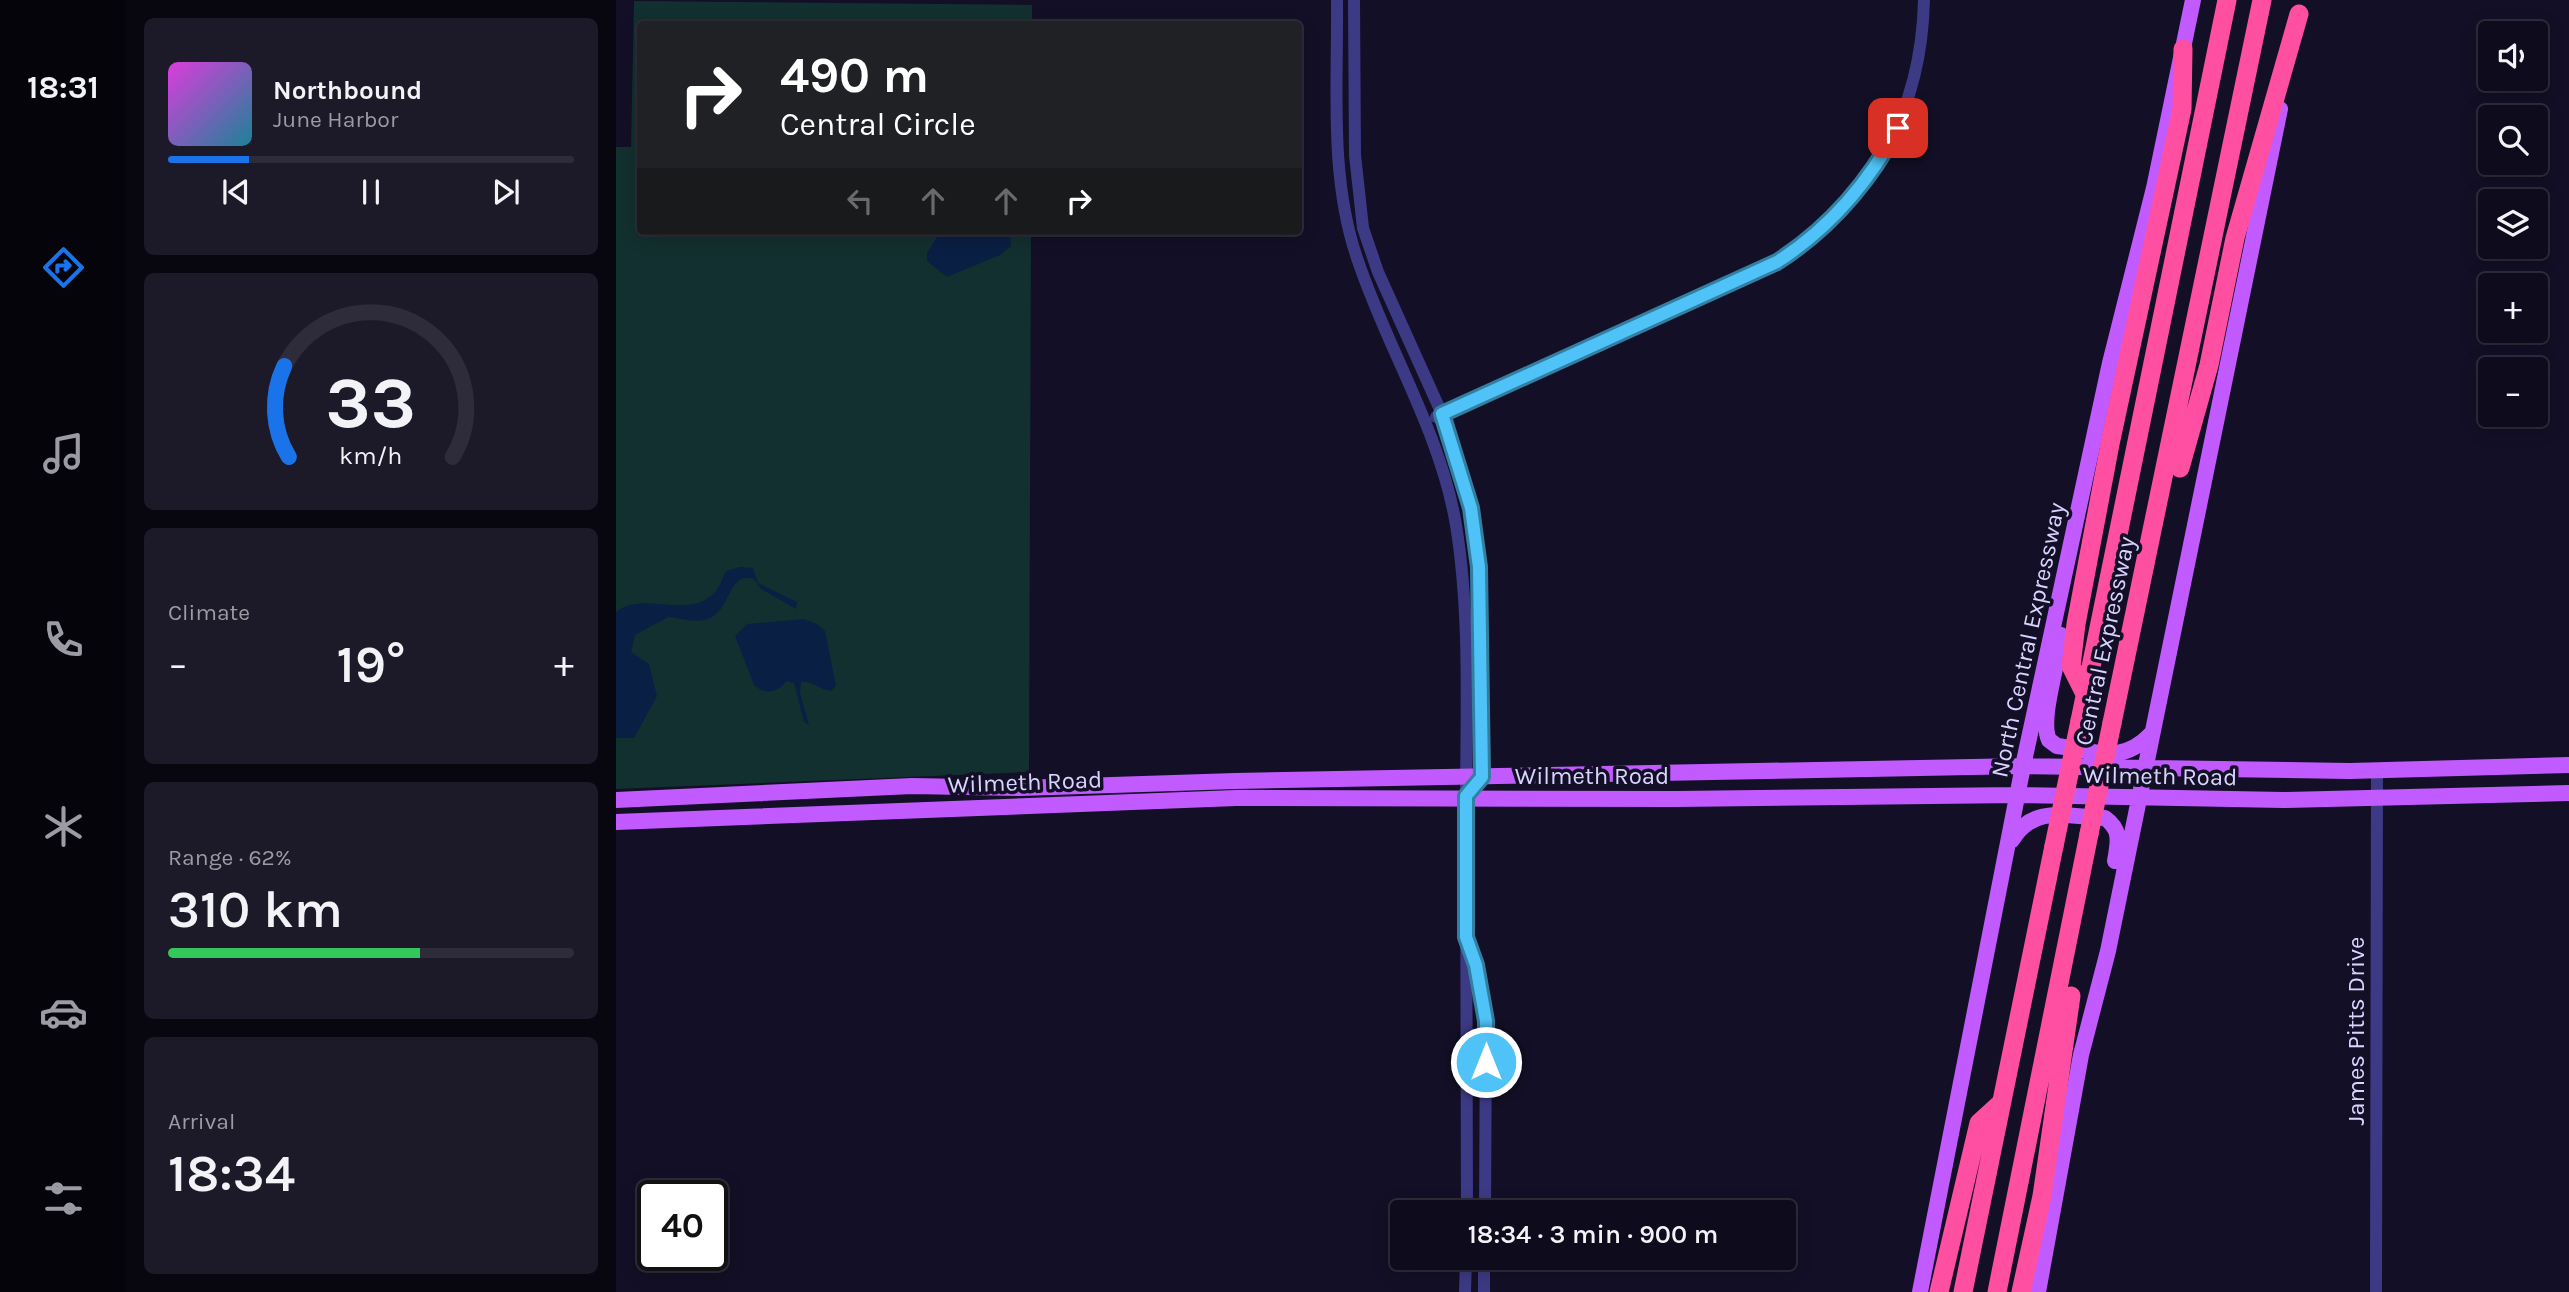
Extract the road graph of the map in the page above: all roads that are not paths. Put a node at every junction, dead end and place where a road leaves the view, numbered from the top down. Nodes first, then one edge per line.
1 (1338, 0) edge
2 (1354, 0) edge
3 (1924, 0) edge
4 (2193, 0) edge
5 (2227, 0) edge
6 (2262, 0) edge
7 (2301, 7) edge
8 (1338, 14) junction
9 (1354, 14) junction
10 (2183, 50) junction
11 (1362, 217) junction
12 (1347, 220) junction
13 (1442, 414) junction
14 (1426, 422) junction
15 (2063, 590) junction
16 (2134, 626) junction
17 (2085, 694) junction
18 (2153, 731) junction
19 (2569, 765) edge
20 (2024, 766) junction
21 (1957, 768) junction
22 (2144, 770) junction
23 (2377, 770) junction
24 (1677, 774) junction
25 (1474, 778) junction
26 (1061, 787) junction
27 (2569, 793) edge
28 (2018, 795) junction
29 (2378, 795) junction
30 (1466, 796) junction
31 (1843, 797) junction
32 (1676, 799) junction
33 (616, 800) edge
34 (2137, 800) junction
35 (1062, 804) junction
36 (616, 822) edge
37 (2089, 834) junction
38 (2010, 843) junction
39 (1466, 937) junction
40 (2108, 951) junction
41 (2002, 1102) junction
42 (1467, 1200) edge
43 (1485, 1200) edge
44 (1466, 1270) edge
45 (1484, 1270) edge
46 (1465, 1292) edge
47 (1484, 1292) edge
48 (1920, 1292) edge
49 (1939, 1292) edge
50 (1963, 1292) edge
51 (1997, 1292) edge
52 (2021, 1292) edge
53 (2038, 1292) edge
54 (2376, 1292) edge

1 - 8 street
2 - 9 street
3 - 13 street
4 - 10 main road, North Central Expressway
5 - 17 highway, Central Expressway
6 - 16 highway, Central Expressway
7 - 16 highway
7 - 18 main road
8 - 9 street
8 - 12 street
9 - 11 street
10 - 15 main road, North Central Expressway
10 - 17 highway
11 - 12 street
11 - 13 street
12 - 14 street
13 - 14 street
13 - 25 street
14 - 25 street
15 - 18 main road
15 - 20 main road, North Central Expressway
16 - 37 highway, Central Expressway, bridge
17 - 41 highway, Central Expressway, bridge
18 - 22 main road
19 - 23 main road, Wilmeth Road
20 - 21 main road, Wilmeth Road
20 - 22 main road, Wilmeth Road
20 - 28 main road, North Central Expressway
21 - 24 main road, Wilmeth Road
21 - 31 main road
22 - 23 main road, Wilmeth Road
22 - 34 main road
23 - 29 street, James Pitts Drive
24 - 25 main road, Wilmeth Road
24 - 32 main road
25 - 26 main road, Wilmeth Road
25 - 30 street
26 - 33 main road, Wilmeth Road
26 - 35 main road
27 - 29 main road, Wilmeth Road
28 - 31 main road, Wilmeth Road
28 - 34 main road, Wilmeth Road
28 - 38 main road, North Central Expressway
29 - 34 main road, Wilmeth Road
29 - 54 street, James Pitts Drive
30 - 32 main road, Wilmeth Road
30 - 35 main road, Wilmeth Road
30 - 39 street
31 - 32 main road, Wilmeth Road
34 - 40 main road
35 - 36 main road, Wilmeth Road
37 - 51 highway, Central Expressway
37 - 52 highway
38 - 40 main road
38 - 48 main road, North Central Expressway
39 - 42 street
39 - 43 street
40 - 53 main road
41 - 49 highway
41 - 50 highway, Central Expressway
44 - 46 street
45 - 47 street

